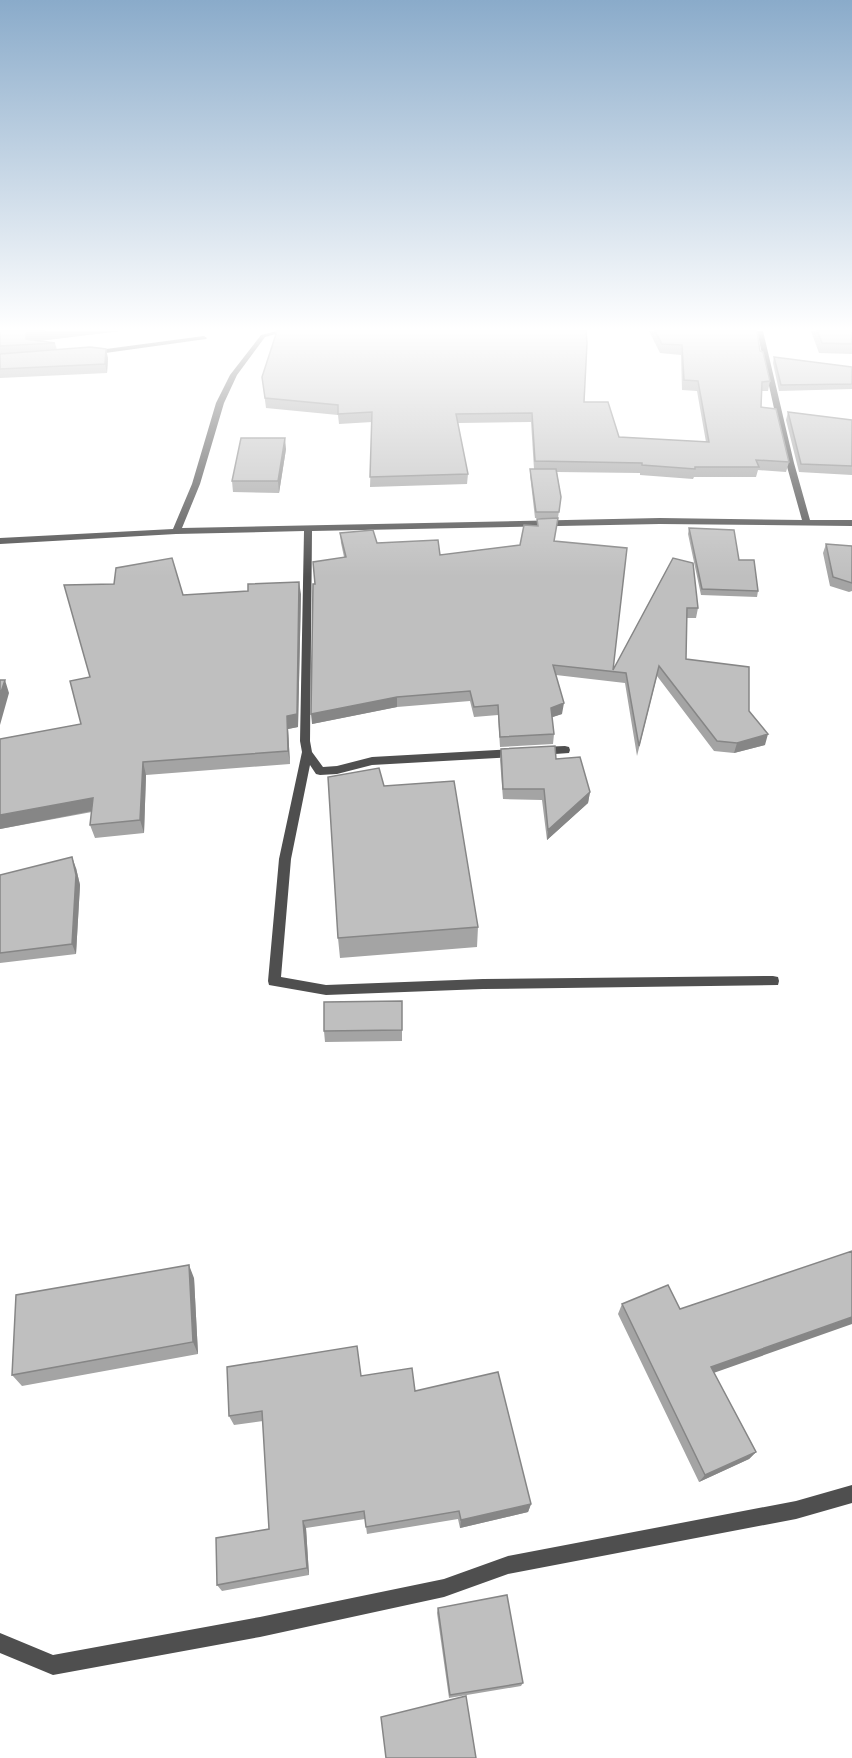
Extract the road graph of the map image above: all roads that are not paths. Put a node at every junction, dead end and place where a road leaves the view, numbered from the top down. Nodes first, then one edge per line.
1 (217, 413) edge
2 (779, 413) edge
3 (807, 523) junction
4 (852, 523) edge
5 (308, 529) junction
6 (176, 531) junction
7 (0, 541) edge
8 (565, 750) dead end
9 (307, 752) junction
10 (773, 981) dead end
11 (852, 1494) edge
12 (0, 1643) edge

1 - 6 street
2 - 3 street
3 - 4 street
3 - 5 street
5 - 6 street
5 - 9 street
6 - 7 street
8 - 9 street
9 - 10 street
11 - 12 street

